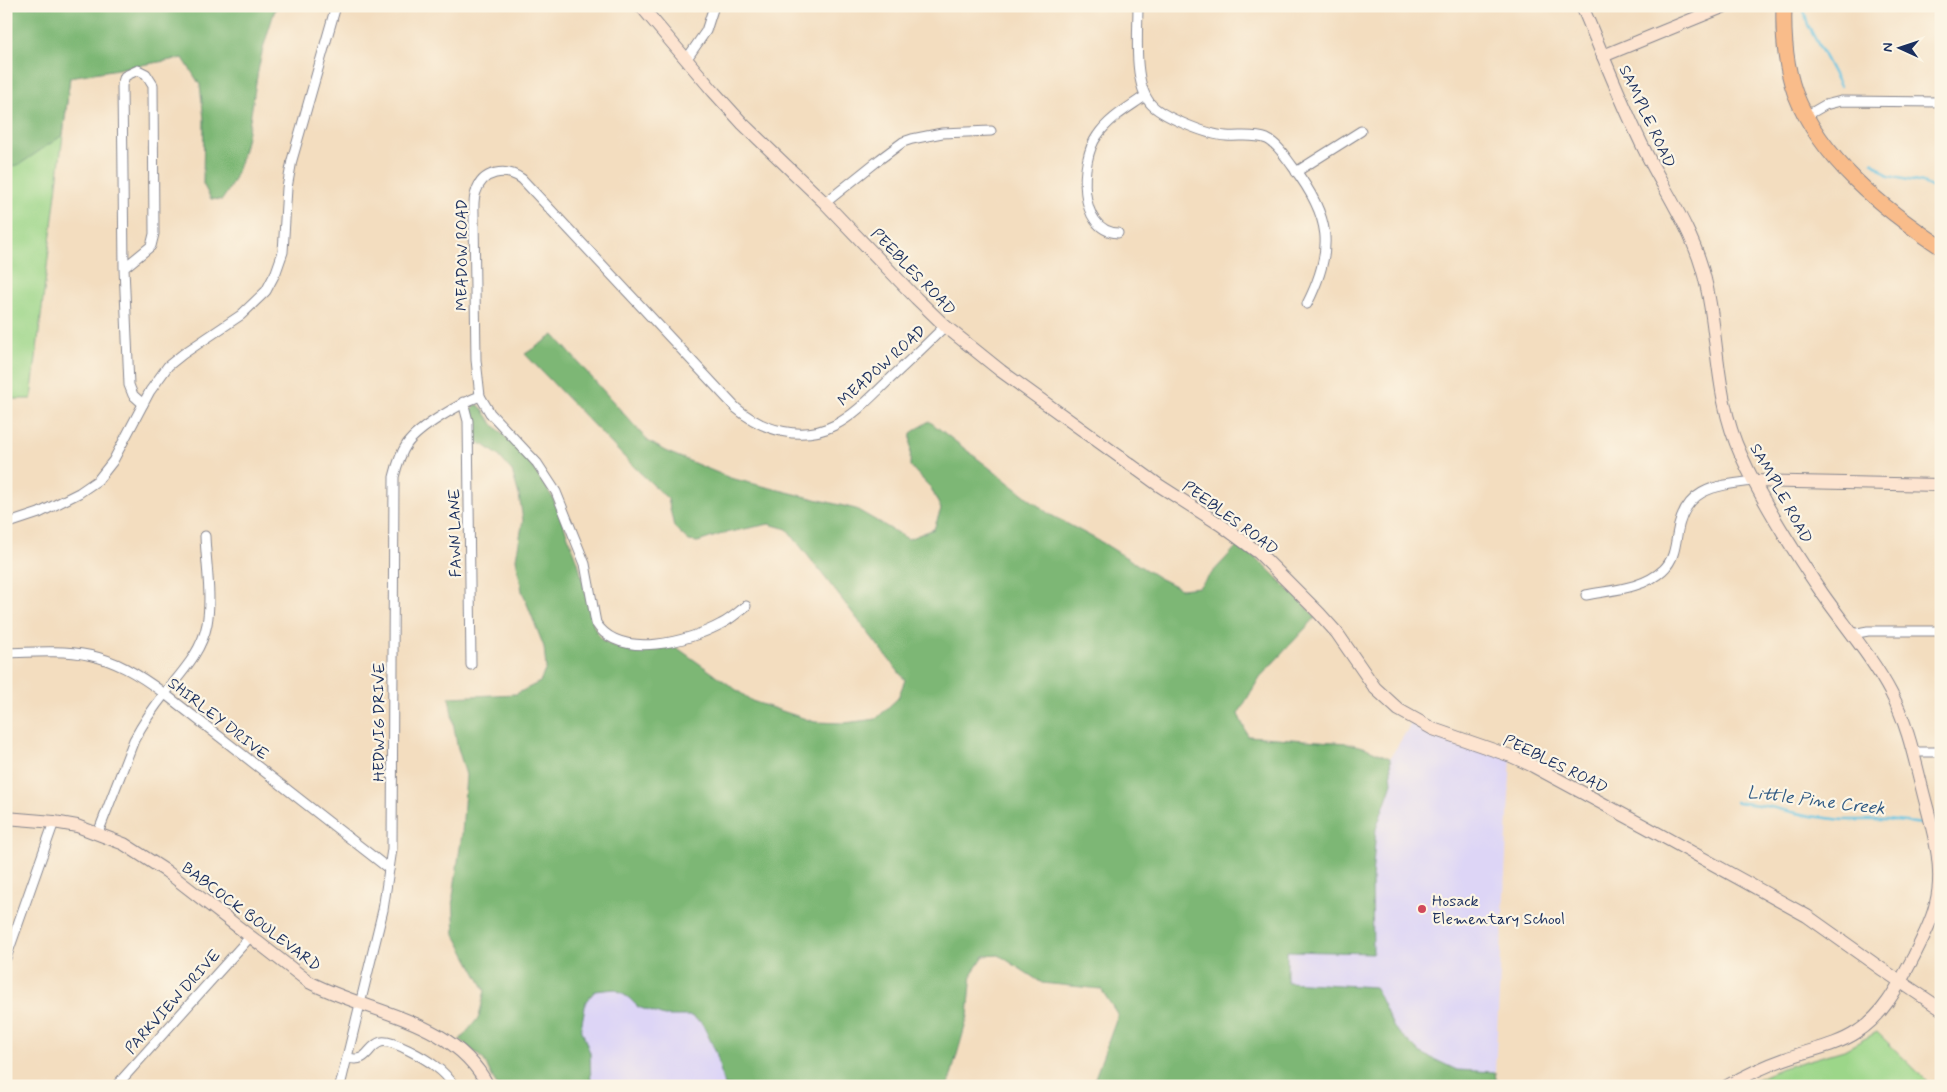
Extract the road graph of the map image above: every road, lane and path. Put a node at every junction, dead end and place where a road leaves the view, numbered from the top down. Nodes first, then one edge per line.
1 (336, 6) edge
2 (641, 6) edge
3 (714, 6) edge
4 (1138, 6) edge
5 (1582, 6) edge
6 (1724, 6) edge
7 (1784, 6) edge
8 (1603, 56) junction
9 (686, 60) junction
10 (1145, 96) junction
11 (1941, 102) edge
12 (1806, 116) junction
13 (991, 131) dead end
14 (1360, 131) dead end
15 (1296, 172) junction
16 (825, 203) junction
17 (1118, 233) dead end
18 (1941, 247) edge
19 (124, 268) junction
20 (1307, 304) dead end
21 (946, 326) junction
22 (480, 396) junction
23 (463, 402) junction
24 (143, 404) junction
25 (1753, 481) junction
26 (1941, 485) edge
27 (6, 524) edge
28 (205, 536) dead end
29 (1586, 595) dead end
30 (746, 606) dead end
31 (1941, 631) edge
32 (1852, 634) junction
33 (6, 653) edge
34 (471, 665) dead end
35 (165, 694) junction
36 (1913, 752) junction
37 (1941, 752) edge
38 (6, 818) edge
39 (54, 822) junction
40 (98, 833) junction
41 (389, 869) junction
42 (250, 937) junction
43 (6, 958) edge
44 (1901, 982) junction
45 (360, 1004) junction
46 (1941, 1009) edge
47 (348, 1058) junction
48 (116, 1086) edge
49 (340, 1086) edge
50 (454, 1086) edge
51 (488, 1086) edge
52 (1727, 1086) edge

1 - 24 street
2 - 9 street, PEEBLES ROAD
3 - 9 street
4 - 10 street
5 - 8 street, SAMPLE ROAD
6 - 8 street
7 - 12 main road
8 - 25 street, SAMPLE ROAD
9 - 16 street, PEEBLES ROAD
10 - 15 street
10 - 17 street
11 - 12 street
12 - 18 main road
13 - 16 street
14 - 15 street
15 - 20 street
16 - 21 street, PEEBLES ROAD
19 - 19 street
19 - 24 street
21 - 22 street, MEADOW ROAD
21 - 44 street, PEEBLES ROAD
22 - 23 street, HEDWIG DRIVE
22 - 30 street, MEADOW ROAD
23 - 34 street, FAWN LANE
23 - 41 street, HEDWIG DRIVE
24 - 27 street
25 - 26 street
25 - 29 street
25 - 32 street, SAMPLE ROAD
28 - 35 street
31 - 32 street
32 - 36 street, SAMPLE ROAD
33 - 35 street, SHIRLEY DRIVE
35 - 40 street
35 - 41 street, SHIRLEY DRIVE
36 - 37 street
36 - 44 street, SAMPLE ROAD
38 - 39 street, BABCOCK BOULEVARD
39 - 40 street, BABCOCK BOULEVARD
39 - 43 street
40 - 42 street, BABCOCK BOULEVARD
41 - 45 street, HEDWIG DRIVE
42 - 45 street, BABCOCK BOULEVARD
42 - 48 street, PARKVIEW DRIVE
44 - 46 street, PEEBLES ROAD
44 - 52 street, SAMPLE ROAD
45 - 47 street, HEDWIG DRIVE
45 - 51 street, BABCOCK BOULEVARD
47 - 49 street, HEDWIG DRIVE
47 - 50 street

